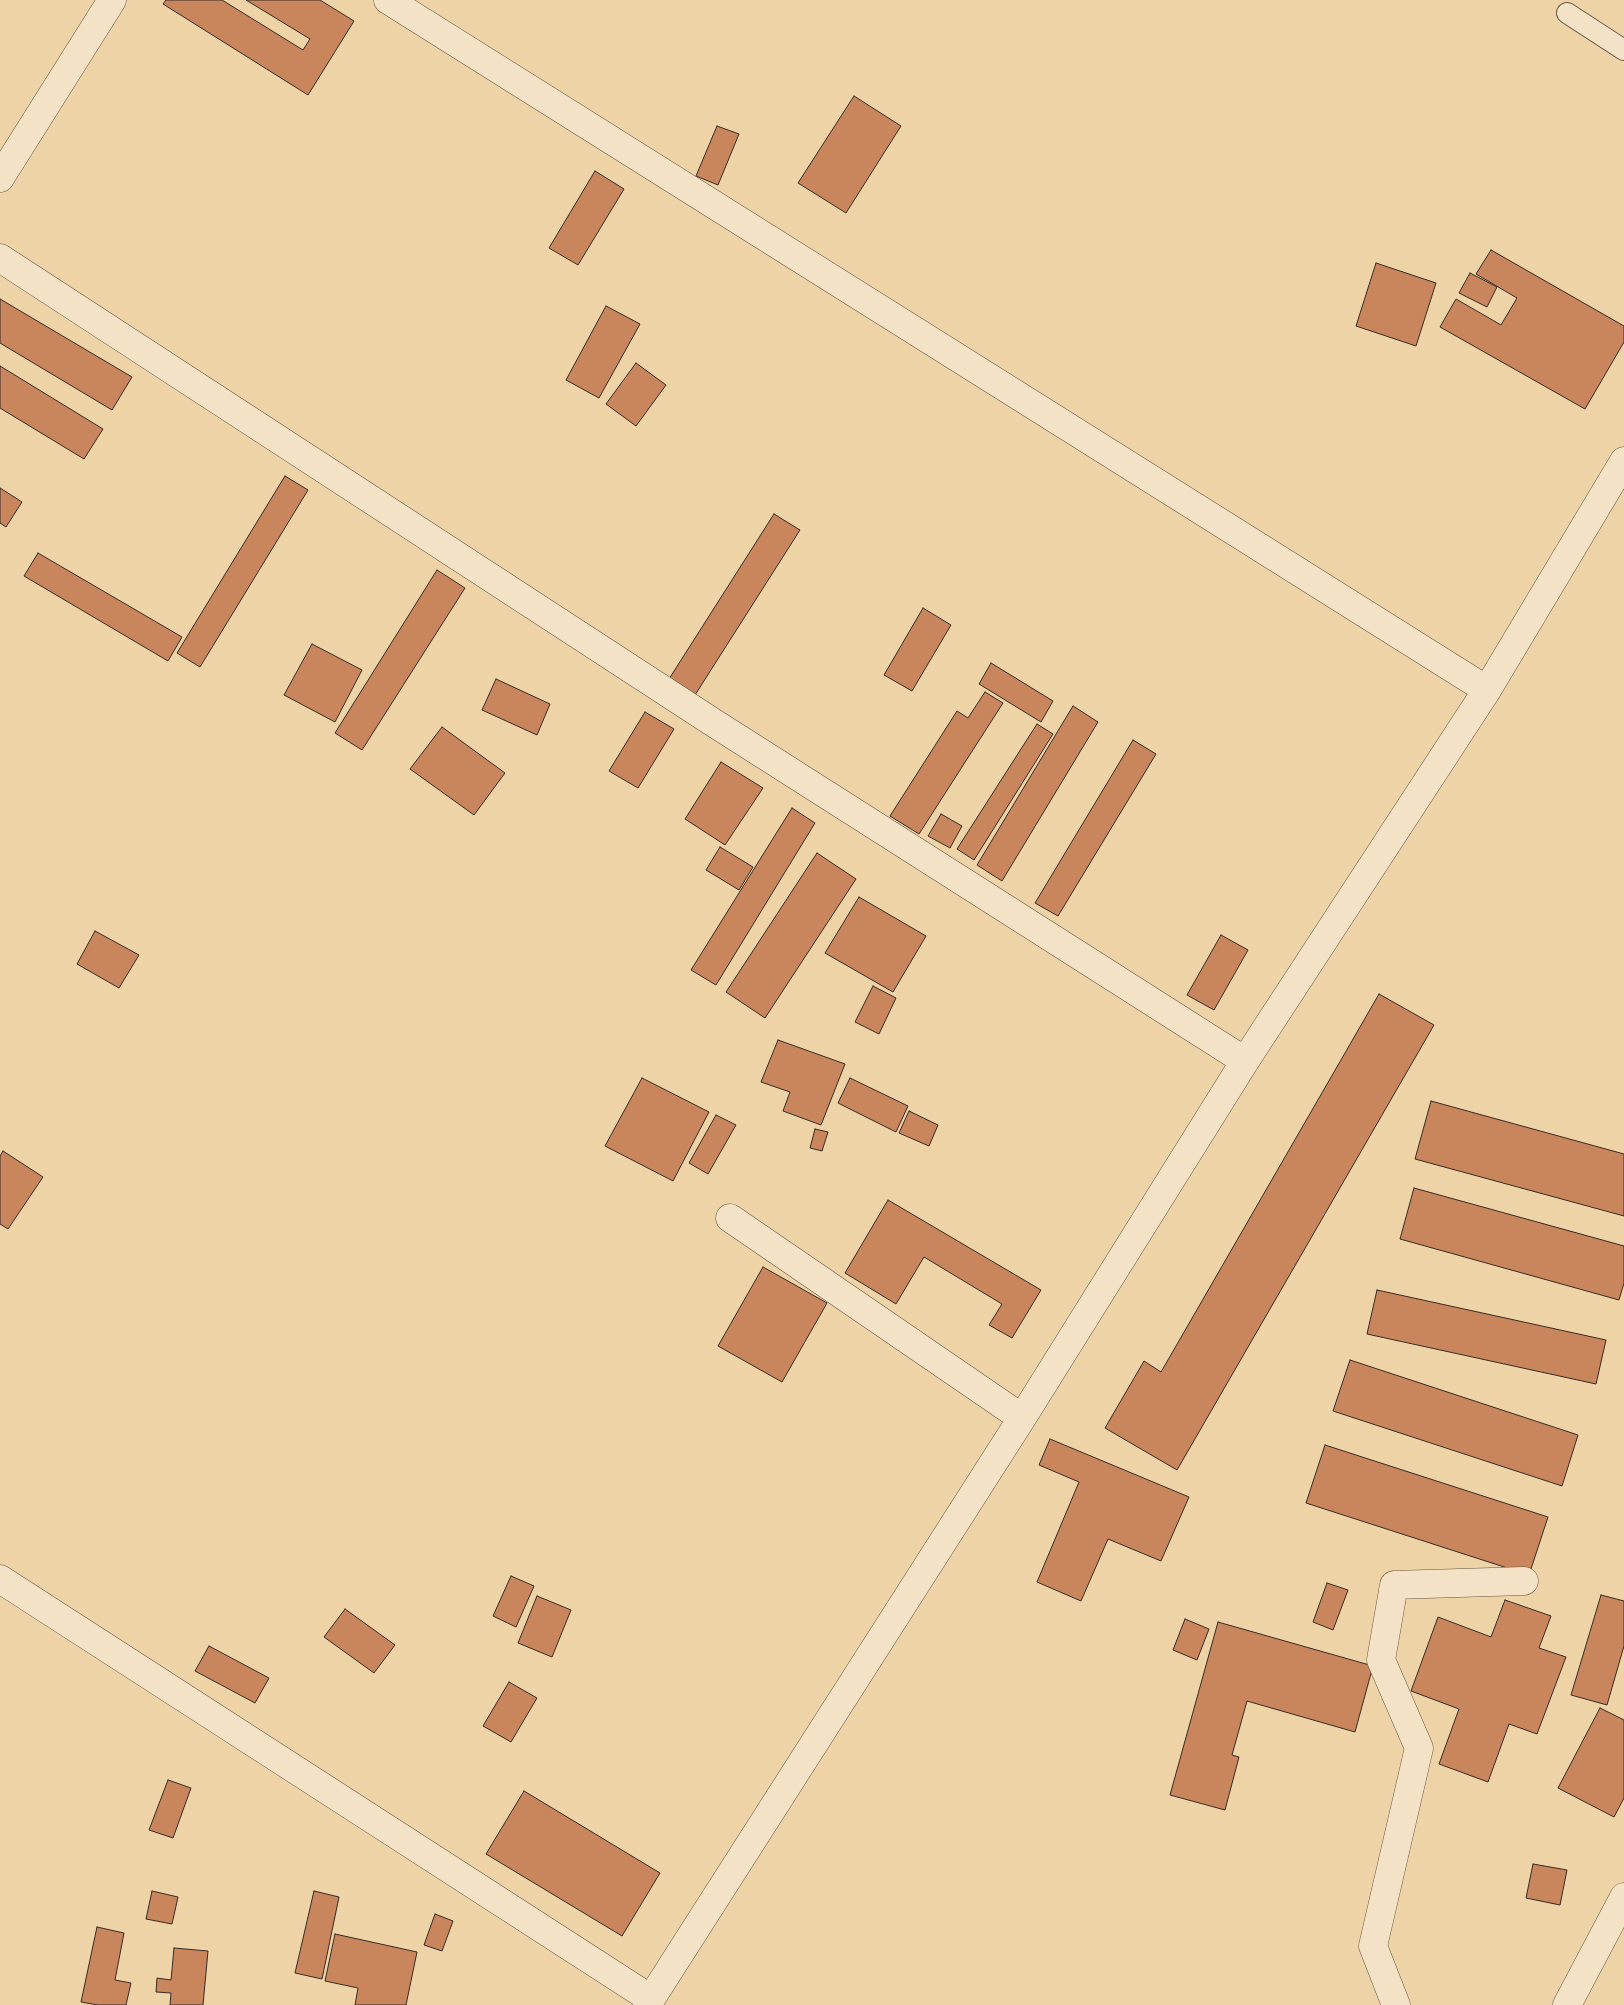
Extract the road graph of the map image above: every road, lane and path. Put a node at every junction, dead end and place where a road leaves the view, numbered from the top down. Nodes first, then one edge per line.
1 (112, 0) edge
2 (388, 0) edge
3 (1566, 13) dead end
4 (1624, 50) edge
5 (0, 178) edge
6 (0, 258) edge
7 (1624, 461) edge
8 (1487, 690) junction
9 (1245, 1061) junction
10 (730, 1218) dead end
11 (1022, 1418) junction
12 (0, 1579) edge
13 (1524, 1581) dead end
14 (1624, 1897) edge
15 (649, 2002) edge
16 (1396, 2005) edge
17 (1567, 2005) edge

1 - 5 street
2 - 8 street
3 - 4 lane
6 - 9 street
7 - 8 street
8 - 9 street
9 - 11 street
10 - 11 street
11 - 15 street
12 - 15 street
13 - 16 street
14 - 17 street

